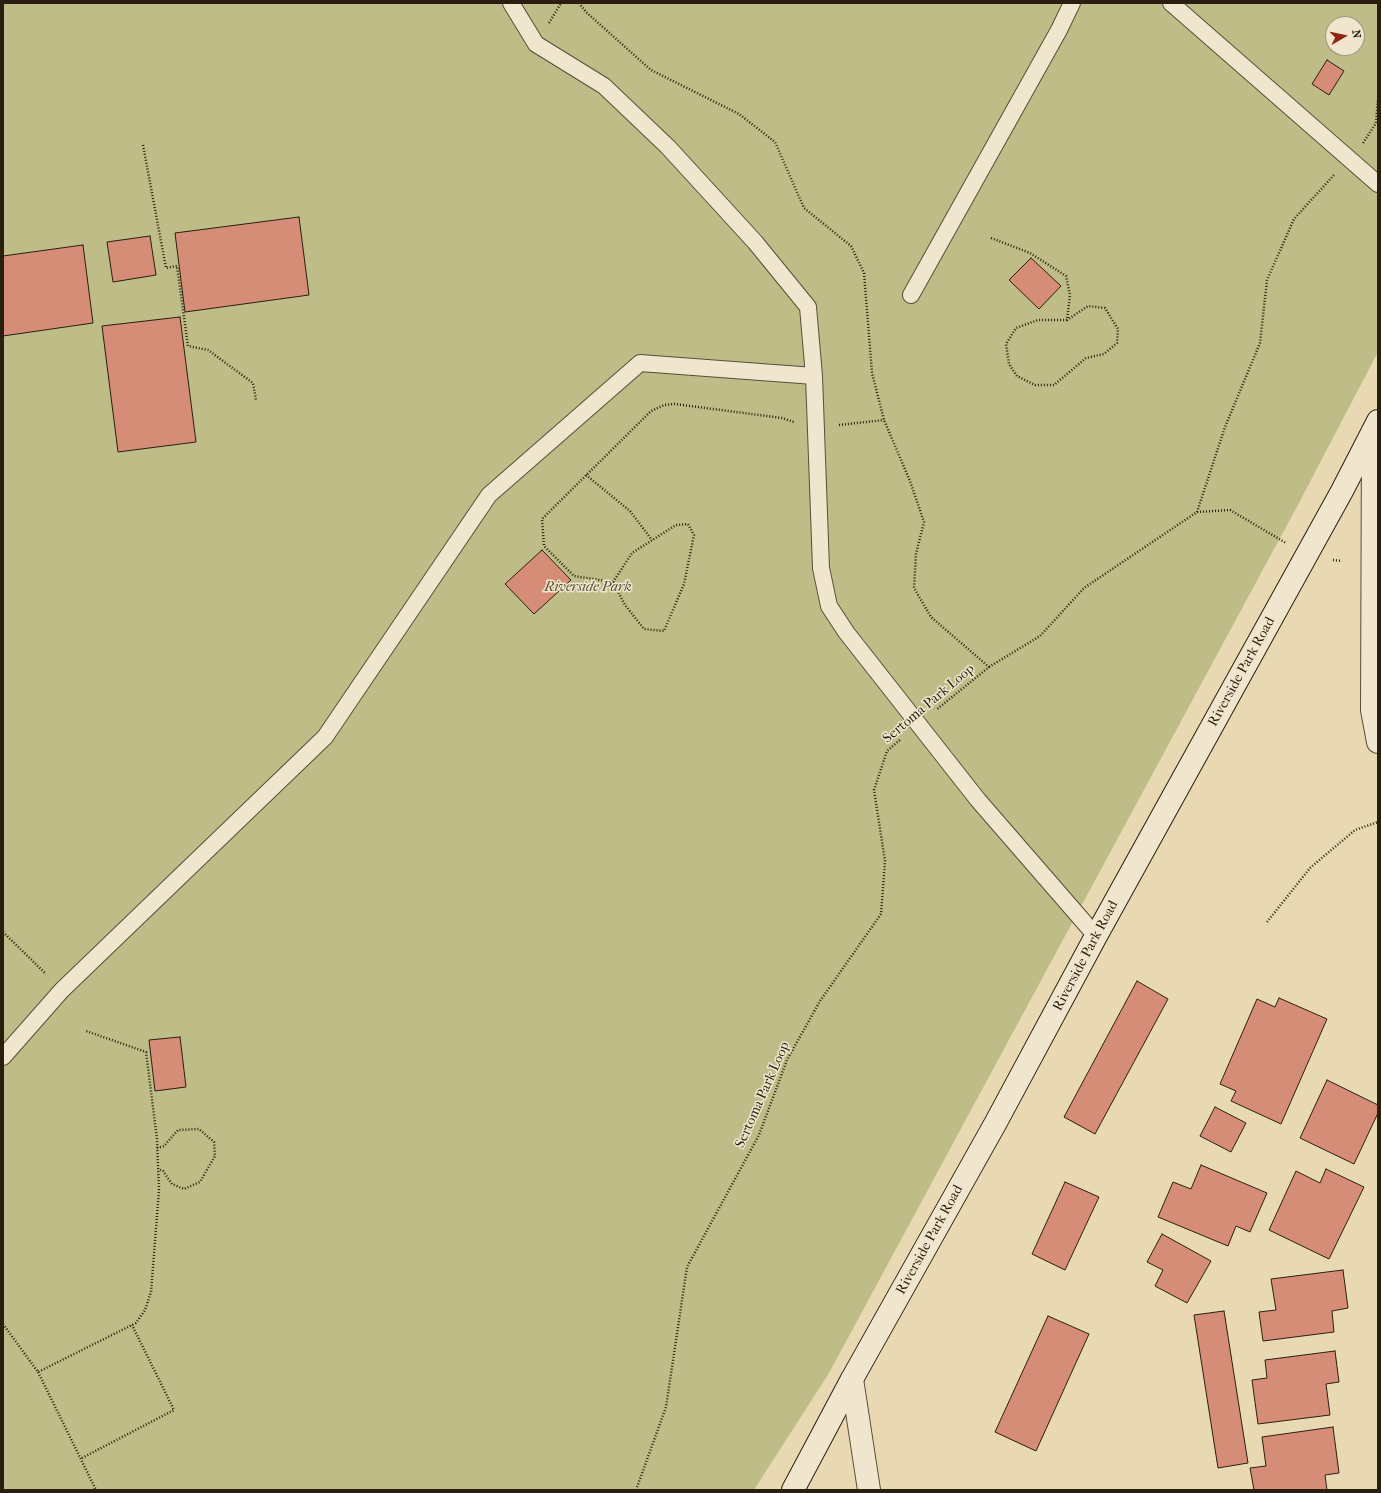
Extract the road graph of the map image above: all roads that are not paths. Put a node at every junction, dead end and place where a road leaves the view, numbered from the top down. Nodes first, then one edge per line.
1 (511, 3) edge
2 (1072, 3) edge
3 (1171, 3) edge
4 (1378, 184) edge
5 (911, 295) dead end
6 (814, 376) junction
7 (1375, 426) edge
8 (1375, 581) edge
9 (1378, 742) edge
10 (1096, 936) junction
11 (3, 1056) edge
12 (852, 1379) junction
13 (793, 1490) edge
14 (869, 1490) edge

1 - 6 lane
2 - 5 lane
3 - 4 lane
6 - 10 lane
6 - 11 lane
7 - 8 main road
7 - 10 main road, Riverside Park Road
8 - 9 main road
10 - 12 main road, Riverside Park Road
12 - 13 main road, Riverside Park Road
12 - 14 main road

